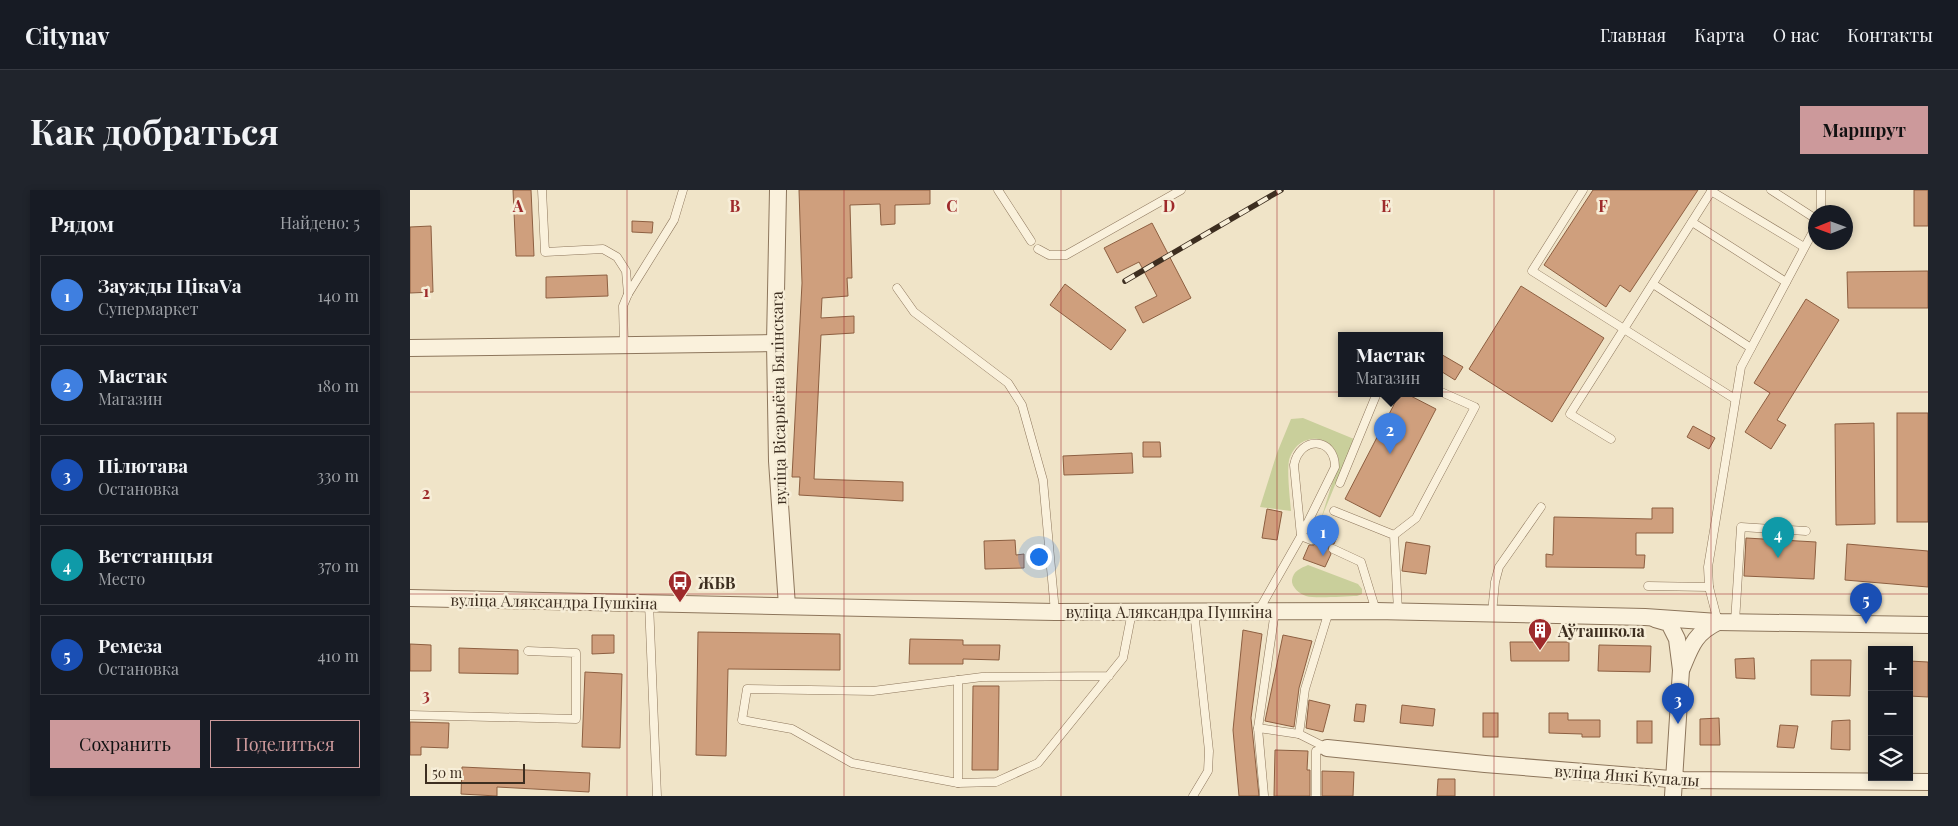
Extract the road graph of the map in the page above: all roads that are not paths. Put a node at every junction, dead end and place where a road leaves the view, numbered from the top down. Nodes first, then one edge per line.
1 (542, 190) edge
2 (683, 190) edge
3 (778, 190) edge
4 (998, 190) edge
5 (1181, 190) edge
6 (1583, 190) edge
7 (1712, 190) edge
8 (1771, 190) edge
9 (1820, 190) edge
10 (1821, 205) edge
11 (1808, 214) edge
12 (1692, 222) junction
13 (1808, 240) edge
14 (1031, 241) dead end
15 (1804, 247) junction
16 (1038, 249) dead end
17 (1786, 282) junction
18 (1653, 284) junction
19 (897, 288) dead end
20 (628, 294) junction
21 (1624, 329) junction
22 (775, 343) junction
23 (624, 345) junction
24 (410, 348) edge
25 (1751, 348) junction
26 (1443, 393) edge
27 (1375, 397) edge
28 (1735, 399) junction
29 (1611, 439) dead end
30 (1340, 483) dead end
31 (1540, 507) dead end
32 (1334, 511) dead end
33 (1806, 531) dead end
34 (1394, 535) junction
35 (1301, 536) junction
36 (1311, 540) dead end
37 (1333, 549) dead end
38 (1648, 586) dead end
39 (1709, 587) junction
40 (410, 598) edge
41 (648, 602) junction
42 (787, 606) junction
43 (1267, 610) junction
44 (1132, 611) junction
45 (1194, 611) junction
46 (1329, 611) junction
47 (1376, 611) junction
48 (1055, 612) junction
49 (1398, 612) junction
50 (1492, 614) junction
51 (1645, 617) junction
52 (1718, 622) junction
53 (1735, 622) junction
54 (1928, 625) edge
55 (528, 652) dead end
56 (1681, 670) junction
57 (1109, 676) junction
58 (958, 680) junction
59 (410, 715) edge
60 (1258, 728) junction
61 (1299, 734) junction
62 (1327, 748) junction
63 (1675, 779) junction
64 (1928, 782) edge
65 (958, 783) junction
66 (1264, 795) edge
67 (656, 796) edge
68 (1192, 796) edge
69 (1316, 796) edge
70 (1673, 796) edge

1 - 20 lane
2 - 20 lane
3 - 22 street, вуліца Вісарыёна Бялінскага
4 - 14 lane
5 - 16 lane
6 - 21 lane
7 - 12 lane
7 - 15 lane
8 - 11 lane
9 - 10 lane
12 - 17 lane
12 - 18 lane
13 - 15 lane
15 - 17 lane
17 - 25 lane
18 - 21 lane
18 - 25 lane
19 - 48 lane
20 - 23 lane
21 - 28 lane
21 - 29 lane
22 - 23 street
22 - 42 street, вуліца Вісарыёна Бялінскага
23 - 24 street
25 - 28 lane
26 - 34 lane
27 - 30 lane
28 - 39 lane
31 - 50 lane
32 - 34 lane
33 - 53 lane
34 - 49 lane
35 - 35 lane
35 - 36 lane
35 - 43 lane
37 - 47 lane
38 - 39 lane
39 - 52 lane
40 - 41 street, вуліца Аляксандра Пушкіна
41 - 42 street, вуліца Аляксандра Пушкіна
41 - 67 lane
42 - 48 street, вуліца Аляксандра Пушкіна
43 - 45 street, вуліца Аляксандра Пушкіна
43 - 46 street, вуліца Аляксандра Пушкіна
43 - 60 lane
44 - 45 street, вуліца Аляксандра Пушкіна
44 - 48 street, вуліца Аляксандра Пушкіна
44 - 57 lane
45 - 68 lane
46 - 47 street, вуліца Аляксандра Пушкіна
46 - 61 lane
47 - 49 street, вуліца Аляксандра Пушкіна
49 - 50 street, вуліца Аляксандра Пушкіна
50 - 51 street, вуліца Аляксандра Пушкіна
51 - 52 street, вуліца Аляксандра Пушкіна
51 - 56 street
52 - 53 street, вуліца Аляксандра Пушкіна
52 - 56 street
53 - 54 street, вуліца Аляксандра Пушкіна
55 - 59 lane
56 - 63 street
57 - 58 lane
57 - 65 lane
58 - 65 lane
58 - 65 lane
60 - 61 lane
60 - 66 lane
61 - 62 lane
62 - 63 street, вуліца Янкі Купалы
62 - 69 lane
63 - 64 street, вуліца Янкі Купалы
63 - 70 street

